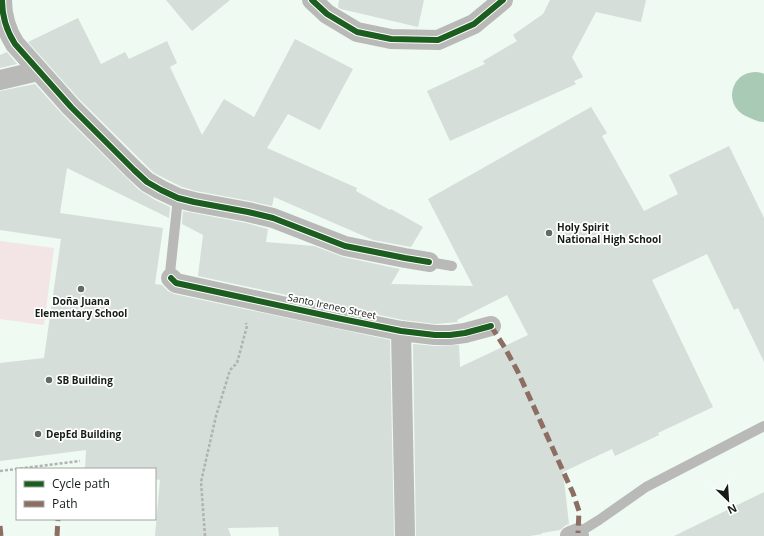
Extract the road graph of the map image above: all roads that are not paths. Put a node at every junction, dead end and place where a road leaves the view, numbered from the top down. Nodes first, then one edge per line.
1 (2, 0) edge
2 (312, 0) edge
3 (503, 0) edge
4 (38, 71) junction
5 (0, 80) edge
6 (178, 198) junction
7 (429, 262) joint
8 (452, 266) dead end
9 (172, 278) joint
10 (491, 326) dead end
11 (401, 331) junction
12 (764, 426) edge
13 (576, 535) edge
14 (405, 536) edge

1 - 4 street
2 - 3 street
4 - 5 street
4 - 6 street
6 - 7 street
6 - 9 lane
7 - 8 lane
9 - 11 street, Santo Ireneo Street
10 - 11 street, Santo Ireneo Street
11 - 14 street
12 - 13 lane

